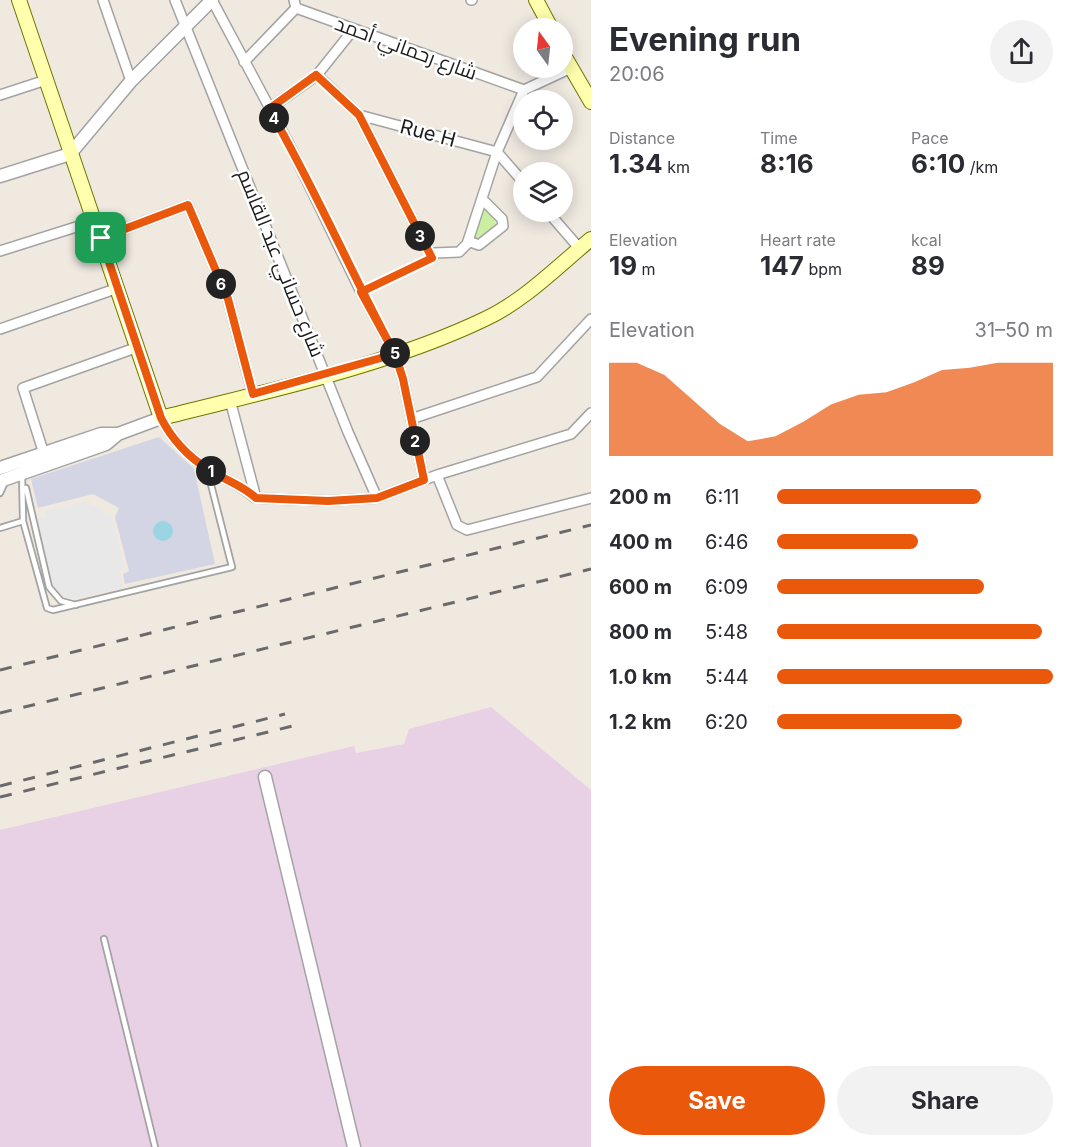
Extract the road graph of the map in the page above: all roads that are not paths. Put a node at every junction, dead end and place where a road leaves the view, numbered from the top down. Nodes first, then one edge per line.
1 (19, 0) edge
2 (103, 0) edge
3 (175, 0) edge
4 (212, 0) edge
5 (536, 0) edge
6 (295, 4) edge
7 (546, 18) edge
8 (184, 28) junction
9 (353, 30) junction
10 (244, 62) junction
11 (573, 71) edge
12 (316, 75) junction
13 (550, 78) edge
14 (46, 80) junction
15 (131, 81) junction
16 (524, 90) joint
17 (0, 95) edge
18 (591, 102) edge
19 (269, 109) junction
20 (359, 115) junction
21 (513, 115) edge
22 (497, 152) junction
23 (70, 154) junction
24 (513, 170) edge
25 (0, 176) edge
26 (482, 199) junction
27 (95, 221) junction
28 (557, 222) edge
29 (101, 238) junction
30 (591, 239) edge
31 (468, 241) junction
32 (580, 249) junction
33 (0, 251) edge
34 (432, 258) junction
35 (118, 288) junction
36 (361, 292) junction
37 (591, 320) edge
38 (0, 329) edge
39 (138, 348) junction
40 (395, 354) junction
41 (326, 375) junction
42 (253, 394) junction
43 (230, 400) junction
44 (591, 413) edge
45 (161, 418) junction
46 (411, 419) junction
47 (118, 434) junction
48 (44, 454) junction
49 (207, 469) junction
50 (2, 471) edge
51 (22, 472) junction
52 (437, 475) junction
53 (424, 480) junction
54 (0, 493) edge
55 (256, 498) junction
56 (377, 498) junction
57 (591, 498) edge
58 (23, 521) junction
59 (0, 528) edge
60 (78, 605) junction
61 (265, 777) dead end
62 (104, 939) dead end
63 (155, 1147) edge
64 (354, 1147) edge

1 - 14 main road
2 - 15 street
3 - 8 street, شارع حساني عبد القاسم
4 - 8 street
4 - 10 street
5 - 7 main road
6 - 9 street, شارع رحماني أحمد
6 - 10 street
8 - 15 street
8 - 41 street, شارع حساني عبد القاسم
9 - 12 street
9 - 16 street, شارع رحماني أحمد
10 - 19 street
11 - 18 main road
12 - 19 street
12 - 20 street
13 - 16 street
14 - 17 street
14 - 23 main road
15 - 23 street
19 - 36 street
20 - 22 street, Rue H
20 - 34 street
21 - 22 street
22 - 24 street
22 - 26 street
23 - 25 street
23 - 27 main road
26 - 31 street
26 - 31 street
27 - 29 main road
27 - 33 street
28 - 32 street
29 - 35 main road
29 - 42 street
30 - 32 main road
31 - 34 street
32 - 40 main road
34 - 36 lane
35 - 38 street
35 - 39 main road
36 - 40 street
37 - 46 street
39 - 45 main road
39 - 48 street
40 - 41 main road
40 - 46 street
41 - 42 main road
41 - 56 street, شارع حساني عبد القاسم
42 - 43 main road
43 - 45 main road
43 - 55 street
44 - 52 street
45 - 47 street
45 - 49 street
46 - 53 street
47 - 48 street
47 - 51 street
48 - 51 street
49 - 55 street
49 - 60 lane
50 - 51 street
50 - 54 lane
51 - 58 lane
51 - 60 lane
52 - 53 street
52 - 57 street
53 - 56 street
55 - 56 street
58 - 59 lane
58 - 60 lane
61 - 64 street
62 - 63 lane

